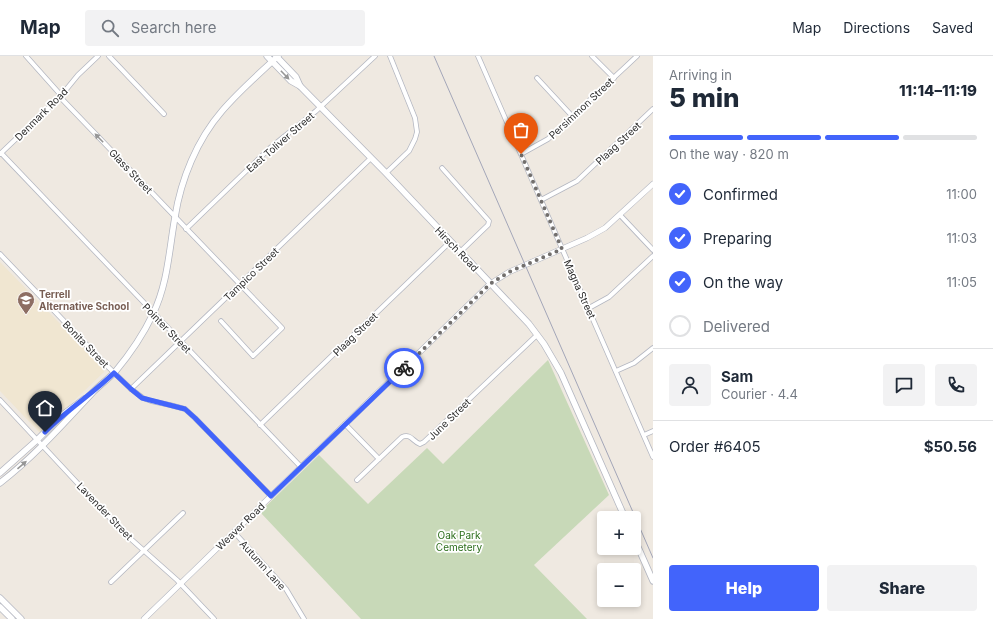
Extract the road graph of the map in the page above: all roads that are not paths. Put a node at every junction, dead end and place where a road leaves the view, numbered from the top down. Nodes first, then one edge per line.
1 (26, 56) edge
2 (98, 56) edge
3 (109, 56) edge
4 (267, 56) edge
5 (375, 56) edge
6 (390, 56) edge
7 (592, 56) edge
8 (637, 56) edge
9 (480, 57) edge
10 (276, 58) edge
11 (537, 78) dead end
12 (614, 78) junction
13 (60, 97) junction
14 (320, 108) junction
15 (653, 109) edge
16 (164, 114) dead end
17 (573, 117) junction
18 (1, 153) edge
19 (521, 154) junction
20 (371, 158) junction
21 (442, 168) dead end
22 (386, 173) junction
23 (653, 184) edge
24 (541, 200) junction
25 (620, 215) junction
26 (175, 216) junction
27 (186, 229) junction
28 (450, 242) junction
29 (562, 249) junction
30 (653, 250) edge
31 (460, 252) junction
32 (0, 254) edge
33 (653, 256) edge
34 (240, 284) junction
35 (490, 284) junction
36 (589, 308) junction
37 (154, 313) junction
38 (221, 321) dead end
39 (537, 335) junction
40 (181, 342) junction
41 (653, 348) edge
42 (616, 371) junction
43 (114, 373) junction
44 (131, 389) junction
45 (94, 391) junction
46 (0, 400) edge
47 (345, 424) junction
48 (260, 426) junction
49 (653, 431) edge
50 (644, 435) junction
51 (37, 440) junction
52 (43, 446) junction
53 (653, 457) edge
54 (379, 459) junction
55 (301, 467) junction
56 (0, 473) edge
57 (357, 480) dead end
58 (0, 483) edge
59 (271, 496) junction
60 (622, 511) edge
61 (183, 513) dead end
62 (234, 532) junction
63 (144, 551) junction
64 (641, 554) edge
65 (653, 581) edge
66 (111, 582) dead end
67 (181, 584) junction
68 (0, 598) edge
69 (0, 607) edge
70 (12, 619) edge
71 (21, 619) edge
72 (144, 619) edge
73 (214, 619) edge
74 (304, 619) edge

1 - 13 street, Glass Street
2 - 13 street, Denmark Road
3 - 16 street
4 - 10 main road, Hirsch Road
5 - 14 street, East Toliver Street
6 - 22 street
7 - 12 street
8 - 12 street, Persimmon Street
9 - 19 street, Magna Street
10 - 14 main road, Hirsch Road
10 - 26 main road
11 - 17 street
12 - 17 street, Persimmon Street
13 - 18 street, Denmark Road
26 -> 13 street, Glass Street
14 - 20 main road, Hirsch Road
14 - 27 street, East Toliver Street
15 - 24 street, Plaag Street
17 - 19 street, Persimmon Street
18 - 37 street, Pointer Street
19 - 24 street, Magna Street
20 - 22 main road, Hirsch Road
20 - 34 street, Tampico Street
21 - 31 street
22 - 28 main road, Hirsch Road
23 - 25 street, Weaver Road
24 - 29 street, Magna Street
25 - 29 street, Weaver Road
25 - 30 street
26 - 27 street, Glass Street
26 - 37 main road
27 - 34 street, Glass Street
28 - 31 main road, Hirsch Road
28 - 48 street, Plaag Street
29 - 35 street, Weaver Road
29 - 36 street, Magna Street
31 - 35 main road, Hirsch Road
32 - 43 street, Bonita Street
33 - 36 street
34 - 38 street, Glass Street
34 - 40 street, Tampico Street
35 - 39 main road, Hirsch Road
35 - 47 street, Weaver Road
36 - 42 street, Magna Street
37 - 40 street, Pointer Street
37 - 43 main road
39 - 54 street, June Street
39 - 60 main road, Hirsch Road
40 - 44 street, Tampico Street
40 - 48 street, Pointer Street
41 - 42 street
42 - 50 street, Magna Street
43 - 44 street, Bonita Street
43 - 45 main road
44 - 59 street, Bonita Street
45 - 51 main road
45 - 52 main road
46 - 51 street, Lavender Street
47 - 54 street
47 - 55 street, Weaver Road
48 - 55 street, Pointer Street
49 - 50 street
50 - 53 street, Magna Street
51 - 52 street, Lavender Street
51 - 56 main road
58 -> 52 main road
52 - 63 street, Lavender Street
54 - 57 street, June Street
55 - 59 street, Weaver Road
59 - 62 street, Weaver Road
61 - 63 street
62 - 67 street, Weaver Road
62 - 74 street, Autumn Lane
63 - 66 street
63 - 67 street, Lavender Street
64 - 65 main road
67 - 72 street, Weaver Road
67 - 73 street, Lavender Street
68 - 71 main road
69 - 70 main road

